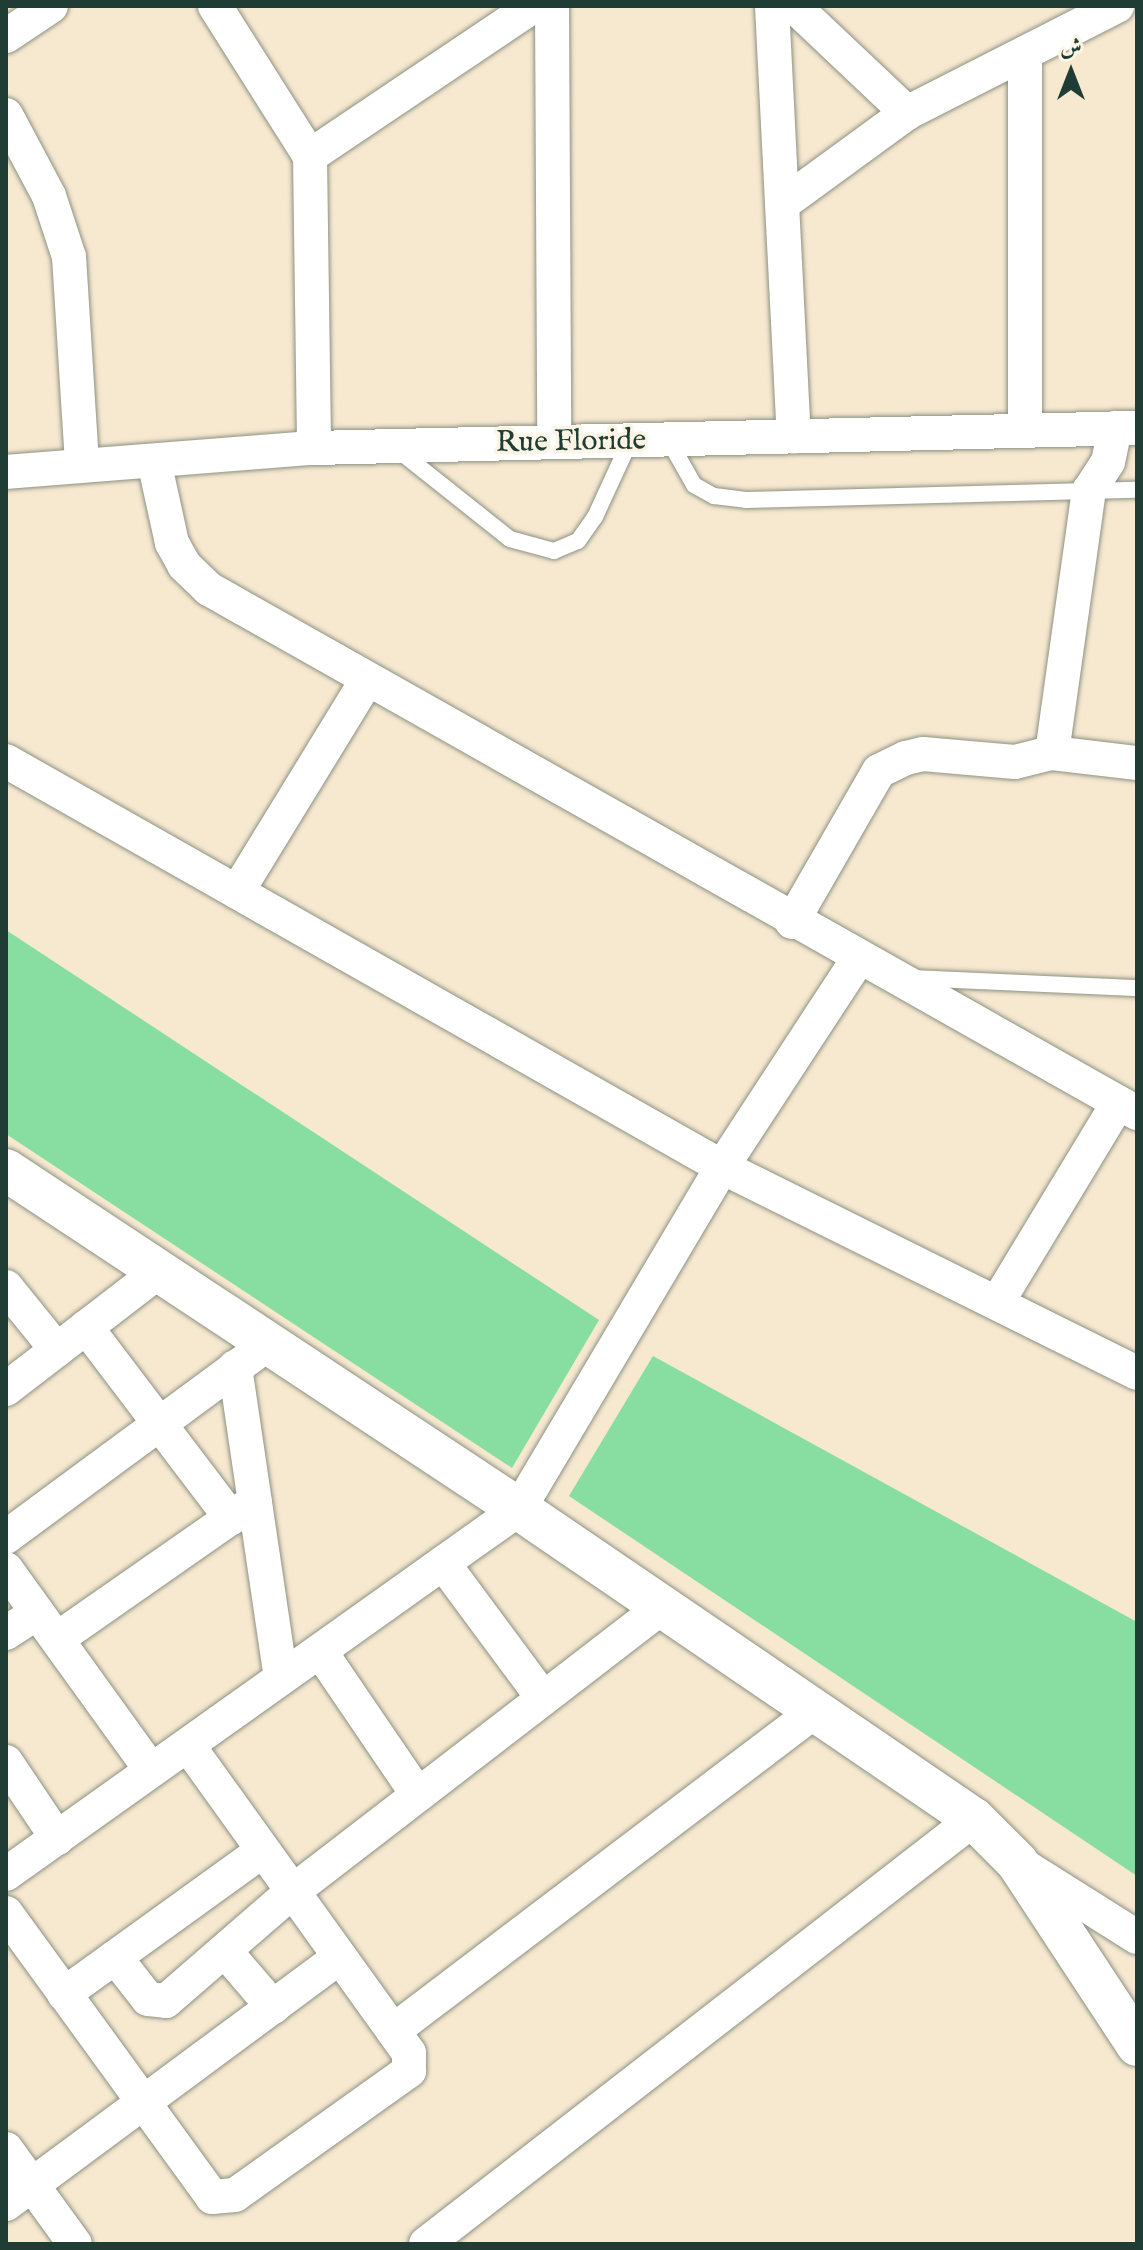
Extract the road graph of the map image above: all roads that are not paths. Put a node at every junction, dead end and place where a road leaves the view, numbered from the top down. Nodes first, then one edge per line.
1 (51, 6) edge
2 (215, 6) edge
3 (533, 6) edge
4 (552, 6) edge
5 (772, 6) edge
6 (794, 6) edge
7 (1117, 6) edge
8 (6, 36) edge
9 (1025, 53) junction
10 (907, 113) junction
11 (6, 115) edge
12 (310, 156) junction
13 (785, 202) junction
14 (1126, 428) edge
15 (1025, 430) junction
16 (794, 436) junction
17 (668, 439) junction
18 (631, 440) junction
19 (554, 442) junction
20 (394, 446) junction
21 (314, 448) junction
22 (154, 461) junction
23 (82, 466) junction
24 (6, 472) edge
25 (1137, 490) edge
26 (1089, 491) junction
27 (367, 680) junction
28 (1052, 753) junction
29 (6, 761) edge
30 (1137, 763) edge
31 (237, 892) junction
32 (792, 922) junction
33 (858, 959) junction
34 (892, 977) junction
35 (1137, 988) edge
36 (1128, 1108) edge
37 (722, 1167) junction
38 (13, 1185) edge
39 (159, 1271) junction
40 (6, 1287) edge
41 (997, 1303) junction
42 (86, 1327) junction
43 (57, 1350) junction
44 (250, 1357) junction
45 (1137, 1373) edge
46 (6, 1389) edge
47 (159, 1423) junction
48 (519, 1509) junction
49 (243, 1510) junction
50 (6, 1537) edge
51 (443, 1563) junction
52 (6, 1569) edge
53 (662, 1607) junction
54 (47, 1626) junction
55 (6, 1633) edge
56 (320, 1651) junction
57 (281, 1678) junction
58 (543, 1698) junction
59 (815, 1711) junction
60 (188, 1745) junction
61 (6, 1762) edge
62 (151, 1770) junction
63 (418, 1795) junction
64 (974, 1819) junction
65 (57, 1838) junction
66 (262, 1851) junction
67 (1017, 1862) junction
68 (6, 1874) edge
69 (292, 1892) junction
70 (6, 1913) edge
71 (1137, 1937) edge
72 (225, 1951) junction
73 (115, 1957) junction
74 (340, 1957) junction
75 (64, 1994) junction
76 (273, 2007) junction
77 (393, 2031) junction
78 (1137, 2045) edge
79 (141, 2103) junction
80 (6, 2149) edge
81 (19, 2195) edge
82 (75, 2244) edge
83 (426, 2244) edge

1 - 8 street
2 - 12 street
3 - 12 street
4 - 19 street
5 - 13 street
6 - 10 street
7 - 9 street
9 - 10 street
9 - 15 street
10 - 13 street
11 - 23 street
12 - 21 street
13 - 16 street
14 - 15 street, Rue Floride
14 - 26 street
15 - 16 street, Rue Floride
16 - 17 street, Rue Floride
17 - 18 street, Rue Floride
17 - 26 lane
18 - 19 street, Rue Floride
18 - 20 lane
19 - 20 street, Rue Floride
20 - 21 street, Rue Floride
21 - 22 street, Rue Floride
22 - 23 street, Rue Floride
22 - 27 street
23 - 24 street, Rue Floride
25 - 26 lane
26 - 28 street
27 - 31 street
27 - 32 street
28 - 30 street
28 - 32 street
29 - 31 street
31 - 37 street
32 - 33 street
33 - 34 street
33 - 37 street
34 - 35 lane
34 - 36 street
36 - 41 street
37 - 41 street
37 - 48 street
38 - 39 street
39 - 42 street
39 - 44 street
40 - 43 street
41 - 45 street
42 - 43 street
42 - 47 street
43 - 46 street
44 - 47 street
44 - 48 street
44 - 49 street
47 - 49 street
47 - 50 street
48 - 51 street
48 - 53 street
49 - 54 street
49 - 57 street
51 - 56 street
51 - 58 street
52 - 54 street
53 - 58 street
53 - 59 street
54 - 55 street
54 - 62 street
56 - 57 street
56 - 63 street
57 - 60 street
58 - 63 street
59 - 64 street
59 - 77 street
60 - 62 street
60 - 66 street
61 - 65 street
62 - 65 street
63 - 69 street
64 - 67 street
64 - 83 street
65 - 68 street
66 - 69 street
66 - 73 street
67 - 71 street
67 - 78 street
69 - 72 street
69 - 74 street
70 - 75 street
72 - 73 street
72 - 76 street
73 - 75 street
74 - 76 street
74 - 77 street
75 - 79 street
76 - 79 street
77 - 79 street
79 - 81 street
80 - 81 street
81 - 82 street

